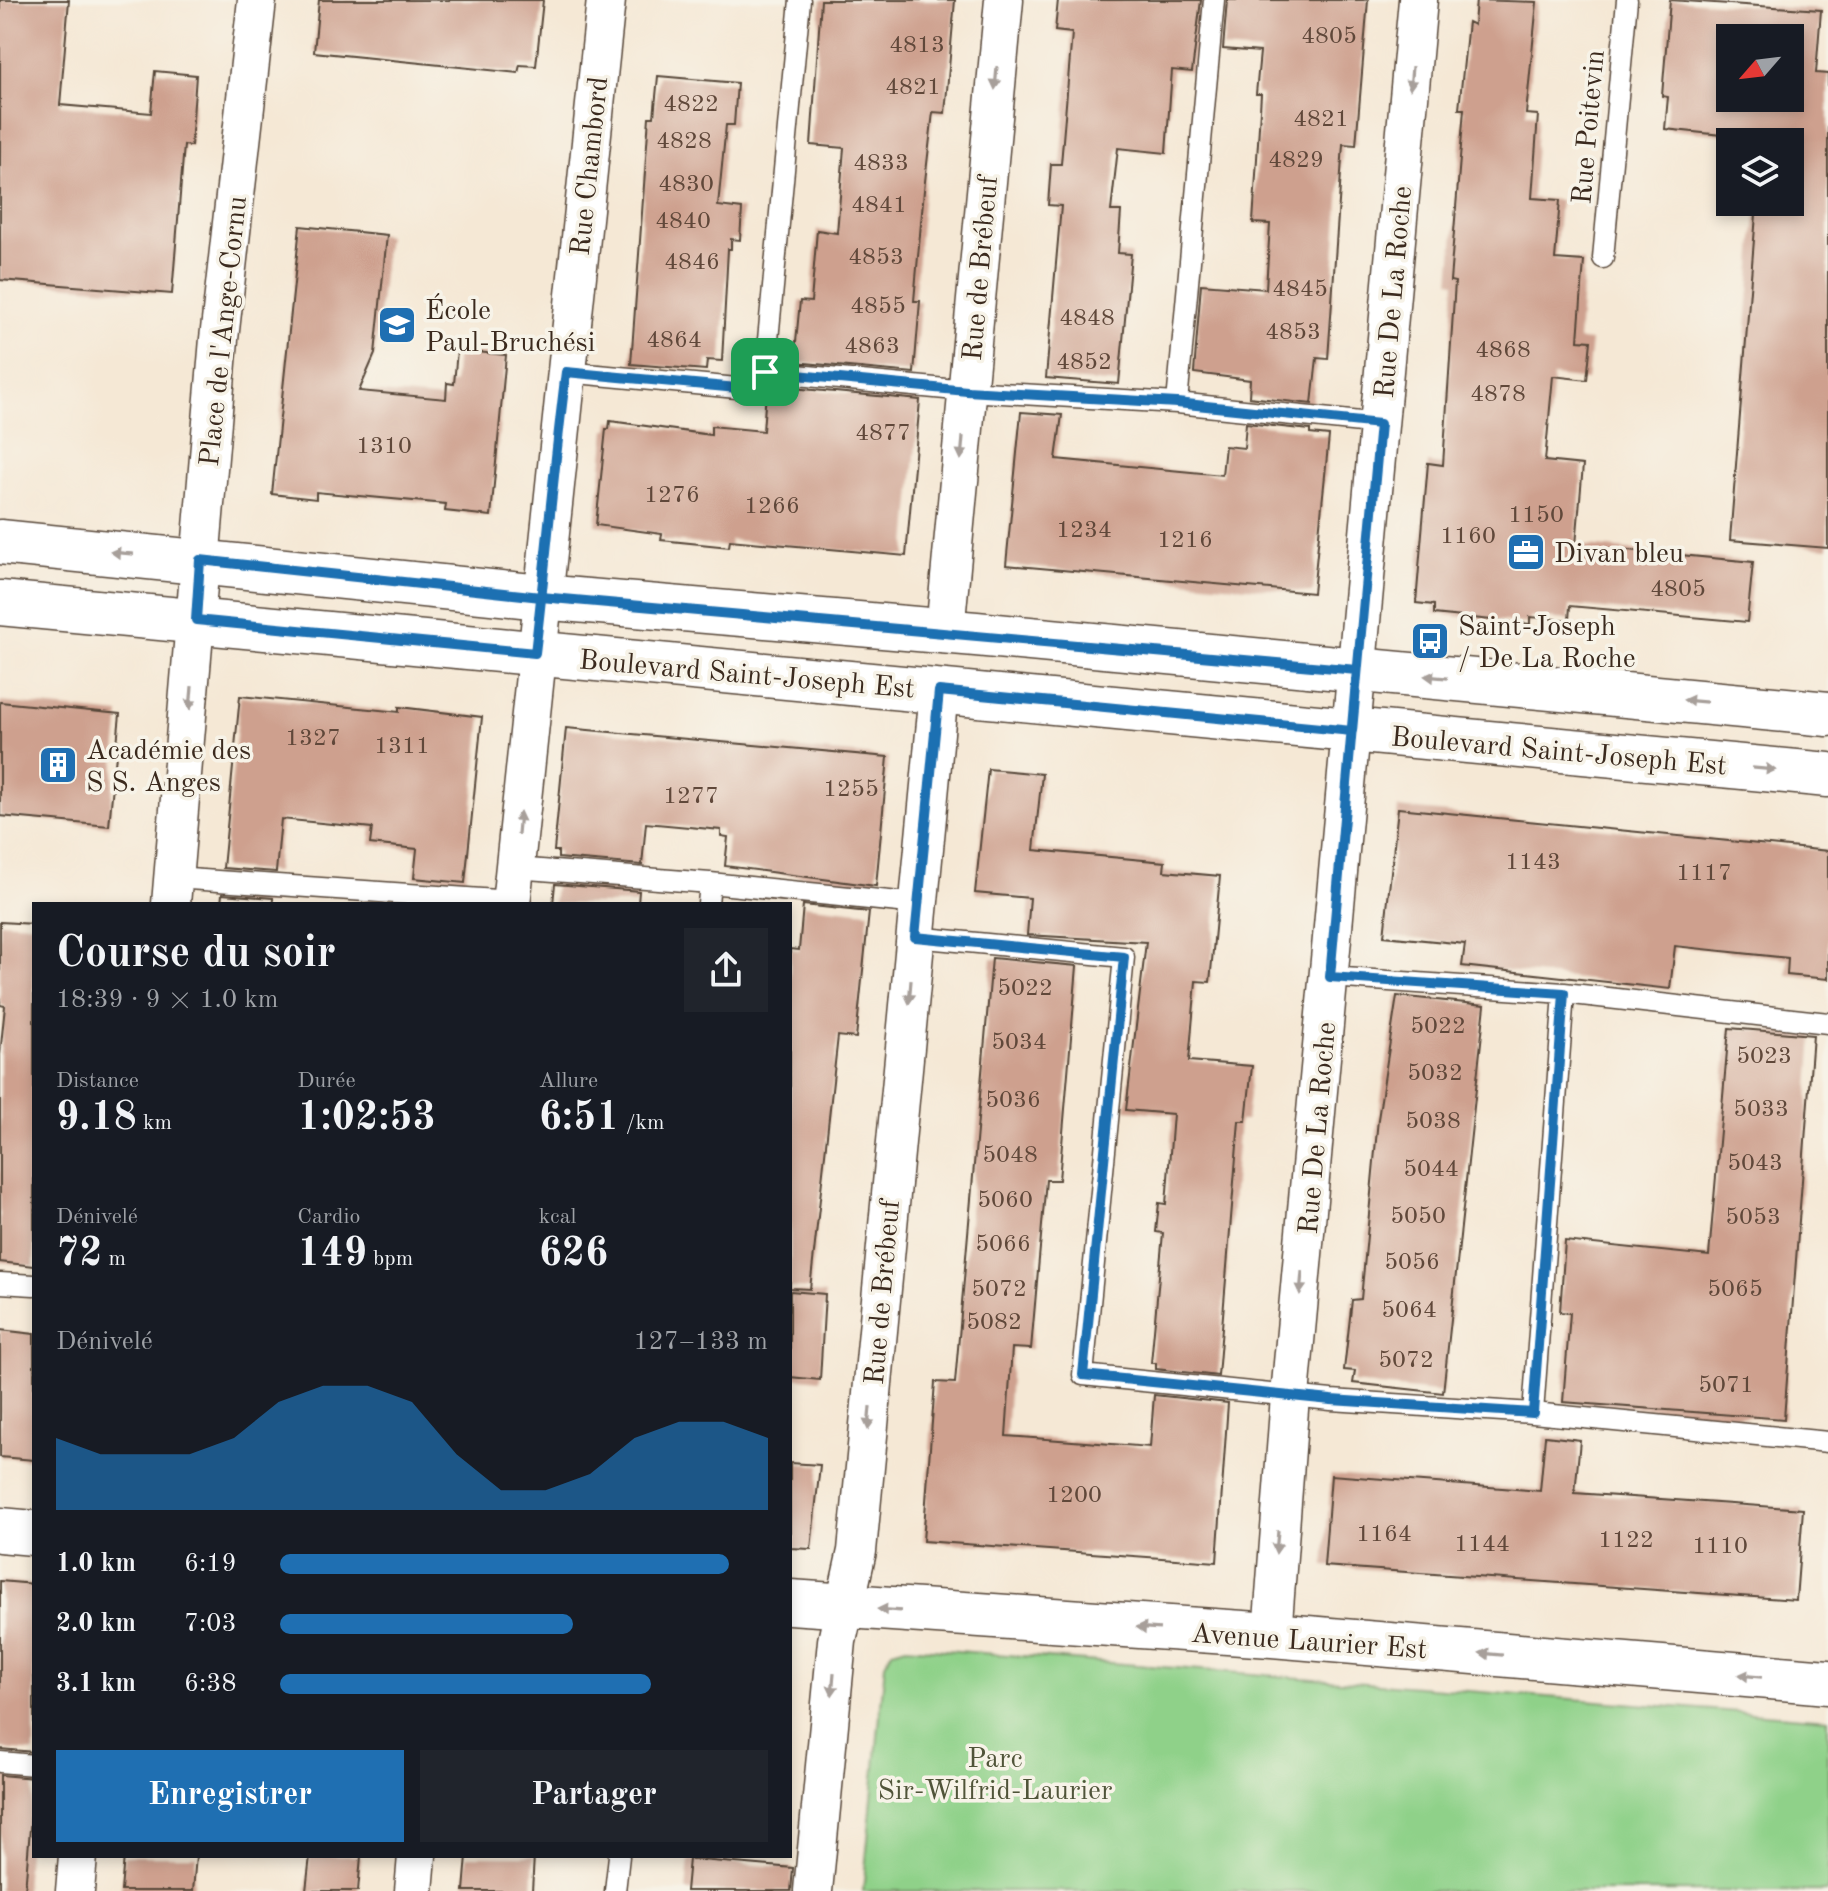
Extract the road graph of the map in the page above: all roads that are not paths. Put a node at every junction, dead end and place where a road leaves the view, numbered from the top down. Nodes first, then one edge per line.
1 (257, 0) edge
2 (606, 0) edge
3 (800, 0) edge
4 (1004, 0) edge
5 (1214, 0) edge
6 (1418, 0) edge
7 (1627, 0) edge
8 (1603, 258) dead end
9 (566, 372) junction
10 (765, 372) junction
11 (967, 391) junction
12 (1177, 403) junction
13 (1380, 424) junction
14 (0, 542) edge
15 (200, 560) junction
16 (541, 597) junction
17 (0, 603) edge
18 (196, 620) junction
19 (945, 631) junction
20 (535, 653) junction
21 (1357, 670) junction
22 (939, 691) junction
23 (1828, 714) edge
24 (1352, 731) junction
25 (1828, 775) edge
26 (172, 891) edge
27 (512, 891) edge
28 (709, 894) edge
29 (773, 902) edge
30 (792, 904) edge
31 (917, 920) junction
32 (1330, 977) junction
33 (1564, 993) junction
34 (1828, 1023) edge
35 (0, 1283) edge
36 (32, 1285) edge
37 (1290, 1396) junction
38 (1533, 1413) junction
39 (1828, 1442) edge
40 (0, 1530) edge
41 (32, 1533) edge
42 (792, 1602) edge
43 (844, 1607) junction
44 (1272, 1635) junction
45 (1828, 1682) edge
46 (0, 1762) edge
47 (32, 1765) edge
48 (78, 1858) edge
49 (417, 1858) edge
50 (619, 1858) edge
51 (806, 1867) edge
52 (75, 1891) edge
53 (414, 1891) edge
54 (615, 1891) edge

1 - 15 street, Place de l'Ange-Cornu
2 - 9 street, Rue Chambord
3 - 10 lane
4 -> 11 street, Rue de Brébeuf
5 - 12 lane
6 -> 13 street, Rue De La Roche
7 - 8 lane, Rue Poitevin
9 - 10 lane
9 - 16 street, Rue Chambord
10 - 11 lane
11 - 12 lane
11 -> 19 street, Rue de Brébeuf
12 - 13 lane
13 - 21 street, Rue De La Roche
15 -> 14 main road, Boulevard Saint-Joseph Est
15 - 16 main road, Boulevard Saint-Joseph Est
15 - 18 street, Place de l'Ange-Cornu
16 - 19 main road, Boulevard Saint-Joseph Est
16 - 20 street, Rue Chambord
17 - 18 main road, Boulevard Saint-Joseph Est
18 - 20 main road, Boulevard Saint-Joseph Est
18 -> 26 street, Place de l'Ange-Cornu
19 - 21 main road, Boulevard Saint-Joseph Est
20 - 22 main road, Boulevard Saint-Joseph Est
27 -> 20 street, Rue Chambord
23 -> 21 main road, Boulevard Saint-Joseph Est
21 - 24 street, Rue De La Roche
22 - 24 main road, Boulevard Saint-Joseph Est
22 - 31 street, Rue de Brébeuf
24 -> 25 main road, Boulevard Saint-Joseph Est
24 - 32 street, Rue De La Roche
26 - 27 lane
27 - 28 lane
28 - 29 lane
30 - 31 lane
31 - 37 lane
31 -> 43 street, Rue de Brébeuf
32 - 33 lane
32 -> 37 street, Rue De La Roche
33 - 34 lane
33 - 38 lane
35 - 36 lane
37 - 38 lane
37 -> 44 street, Rue De La Roche
38 - 39 lane
40 - 41 main road
42 - 43 main road, Avenue Laurier Est
44 -> 43 main road, Avenue Laurier Est
43 -> 51 street, Rue de Brébeuf
45 -> 44 main road, Avenue Laurier Est
46 - 47 lane
48 - 52 street
49 - 53 street
50 - 54 lane

